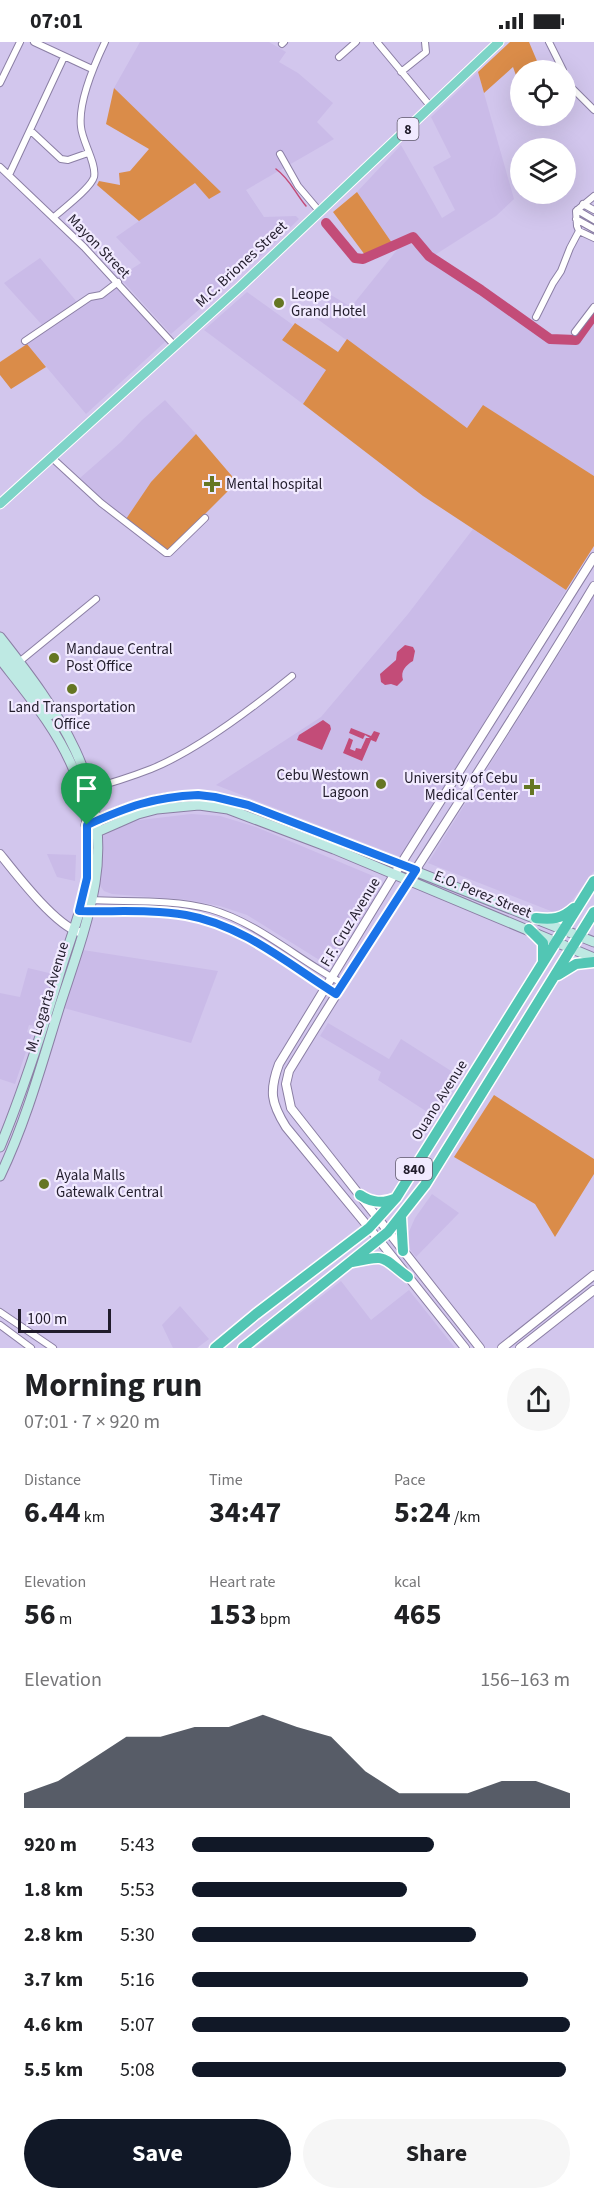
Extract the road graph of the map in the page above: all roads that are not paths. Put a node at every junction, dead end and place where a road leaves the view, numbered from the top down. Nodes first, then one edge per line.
1 (20, 42) edge
2 (34, 42) edge
3 (105, 42) edge
4 (356, 42) edge
5 (377, 42) edge
6 (425, 42) edge
7 (499, 42) edge
8 (549, 42) edge
9 (64, 57) junction
10 (339, 57) dead end
11 (558, 60) edge
12 (92, 69) junction
13 (400, 72) junction
14 (0, 83) edge
15 (576, 92) edge
16 (431, 107) junction
17 (594, 110) edge
18 (31, 131) junction
19 (88, 153) junction
20 (279, 154) dead end
21 (0, 167) edge
22 (9, 176) junction
23 (593, 199) edge
24 (583, 204) junction
25 (577, 210) junction
26 (594, 210) edge
27 (320, 212) junction
28 (54, 217) junction
29 (576, 219) junction
30 (594, 219) edge
31 (594, 229) edge
32 (579, 231) junction
33 (594, 238) edge
34 (118, 282) junction
35 (594, 307) edge
36 (536, 316) dead end
37 (575, 333) dead end
38 (25, 341) dead end
39 (175, 346) junction
40 (51, 457) junction
41 (0, 504) edge
42 (205, 518) dead end
43 (594, 557) edge
44 (594, 586) edge
45 (96, 599) dead end
46 (0, 637) edge
47 (0, 648) edge
48 (0, 659) edge
49 (19, 662) junction
50 (292, 676) dead end
51 (65, 739) junction
52 (89, 789) junction
53 (269, 818) junction
54 (91, 823) junction
55 (92, 834) junction
56 (0, 854) edge
57 (401, 865) junction
58 (416, 870) junction
59 (394, 874) junction
60 (410, 880) junction
61 (594, 880) edge
62 (87, 899) junction
63 (583, 899) junction
64 (84, 911) junction
65 (593, 913) edge
66 (536, 918) junction
67 (529, 929) junction
68 (594, 929) edge
69 (564, 930) junction
70 (78, 932) junction
71 (579, 935) junction
72 (557, 941) junction
73 (594, 942) edge
74 (572, 947) junction
75 (594, 960) edge
76 (543, 962) junction
77 (332, 978) junction
78 (342, 983) junction
79 (549, 984) junction
80 (326, 987) junction
81 (336, 994) junction
82 (0, 1147) edge
83 (0, 1176) edge
84 (360, 1195) junction
85 (396, 1198) junction
86 (401, 1216) junction
87 (378, 1219) junction
88 (369, 1227) junction
89 (383, 1236) junction
90 (403, 1251) junction
91 (350, 1263) junction
92 (594, 1275) edge
93 (408, 1277) junction
94 (594, 1290) edge
95 (0, 1312) edge
96 (12, 1320) junction
97 (3, 1327) edge
98 (31, 1348) edge
99 (53, 1348) edge
100 (215, 1348) edge
101 (243, 1348) edge
102 (465, 1348) edge
103 (480, 1348) edge
104 (502, 1348) edge
105 (520, 1348) edge

1 - 14 street
2 - 9 street
3 - 12 street
4 - 10 street
5 - 13 street
6 - 13 street
7 - 16 main road, M.C. Briones Street / 8
8 - 11 street
9 - 12 street
9 - 18 street
12 - 19 street
13 - 16 street
15 - 17 street
16 - 27 main road, M.C. Briones Street / 8
18 - 19 street
18 - 22 street
19 - 28 street
20 - 27 street
21 - 22 street, Mayon Street
22 - 28 street, Mayon Street
23 - 24 street
24 - 25 street
24 - 26 street
25 - 29 street
25 - 30 street
27 - 39 main road, M.C. Briones Street / 8
28 - 34 street, Mayon Street
29 - 31 street
29 - 32 street
32 - 33 street
32 - 36 street
34 - 38 street
34 - 39 street, Mayon Street
35 - 37 street
39 - 40 main road, M.C. Briones Street / 8
40 - 41 main road, M.C. Briones Street / 8
40 - 42 street
43 - 57 street, F.F. Cruz Avenue
44 - 58 street, F.F. Cruz Avenue
45 - 49 street
46 - 49 main road
47 - 51 main road
48 - 51 main road
49 - 51 main road
50 - 52 street
51 - 52 main road
51 - 54 main road
52 - 54 main road
53 - 54 main road, E.O. Perez Street
53 - 55 main road, E.O. Perez Street
53 - 57 main road, E.O. Perez Street
53 - 59 main road, E.O. Perez Street
54 - 55 main road, M. Logarta Avenue
55 - 62 main road, M. Logarta Avenue
56 - 70 street
57 - 58 main road, E.O. Perez Street
57 - 59 street, F.F. Cruz Avenue
58 - 60 street, F.F. Cruz Avenue
58 - 66 main road, E.O. Perez Street
59 - 60 main road, E.O. Perez Street
59 - 77 street, F.F. Cruz Avenue
60 - 67 main road, E.O. Perez Street
60 - 78 street, F.F. Cruz Avenue
61 - 63 highway, Ouano Avenue / 840
62 - 64 main road, M. Logarta Avenue
62 - 77 street
63 - 66 highway
63 - 69 highway, Ouano Avenue / 840
64 - 70 main road, M. Logarta Avenue
64 - 80 street
65 - 68 highway
65 - 71 highway, 840
66 - 69 main road, E.O. Perez Street
67 - 72 main road, E.O. Perez Street
67 - 76 highway
69 - 71 main road, E.O. Perez Street
69 - 72 highway, Ouano Avenue / 840
70 - 82 main road, M. Logarta Avenue
70 - 83 main road, M. Logarta Avenue
71 - 73 main road, E.O. Perez Street
71 - 74 highway, 840
72 - 74 main road, E.O. Perez Street
72 - 76 highway, Ouano Avenue / 840
74 - 75 main road, E.O. Perez Street
74 - 79 highway, 840
75 - 79 highway
76 - 85 highway, Ouano Avenue / 840
77 - 78 street
77 - 80 street, F.F. Cruz Avenue
78 - 81 street, F.F. Cruz Avenue
79 - 86 highway, 840
80 - 81 street
80 - 88 street, F.F. Cruz Avenue
81 - 84 street, F.F. Cruz Avenue
84 - 85 highway
84 - 87 street, F.F. Cruz Avenue
85 - 87 highway, Ouano Avenue / 840
86 - 89 highway, 840
86 - 90 highway
87 - 88 highway, Ouano Avenue / 840
87 - 89 street, F.F. Cruz Avenue
88 - 89 street, F.F. Cruz Avenue
88 - 100 highway, Ouano Avenue / 840
89 - 90 street, F.F. Cruz Avenue
89 - 91 highway, 840
89 - 93 street, F.F. Cruz Avenue
90 - 103 street, F.F. Cruz Avenue
91 - 93 highway
91 - 101 highway, 840
92 - 104 street
93 - 102 street, F.F. Cruz Avenue
94 - 105 street
95 - 96 street
96 - 97 street
96 - 99 street
97 - 98 street

